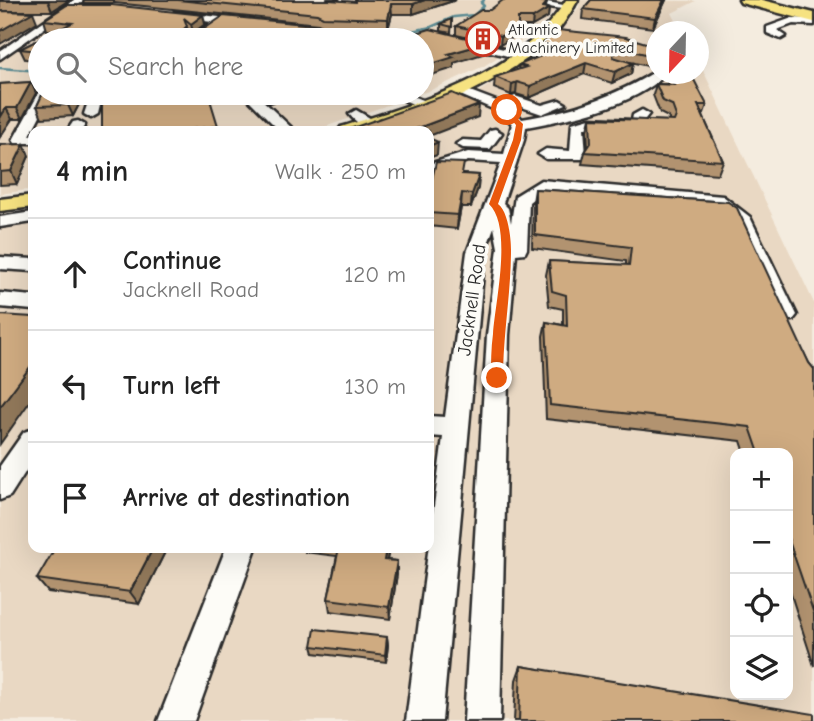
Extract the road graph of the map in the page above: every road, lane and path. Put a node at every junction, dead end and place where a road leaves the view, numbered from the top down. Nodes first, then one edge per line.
1 (80, 0) edge
2 (746, 0) edge
3 (336, 3) edge
4 (570, 3) edge
5 (534, 5) edge
6 (66, 9) junction
7 (91, 9) edge
8 (168, 15) edge
9 (41, 17) edge
10 (55, 18) junction
11 (222, 20) junction
12 (814, 20) edge
13 (41, 28) edge
14 (210, 28) edge
15 (256, 28) edge
16 (319, 28) edge
17 (567, 34) edge
18 (434, 35) edge
19 (518, 35) edge
20 (781, 36) dead end
21 (28, 37) edge
22 (545, 37) junction
23 (0, 56) edge
24 (520, 56) junction
25 (637, 69) dead end
26 (646, 73) edge
27 (649, 84) edge
28 (654, 84) edge
29 (457, 91) junction
30 (434, 100) edge
31 (515, 100) dead end
32 (605, 103) junction
33 (39, 105) edge
34 (94, 105) edge
35 (260, 105) edge
36 (422, 105) edge
37 (584, 105) junction
38 (625, 108) junction
39 (91, 114) dead end
40 (355, 114) dead end
41 (370, 124) junction
42 (519, 124) junction
43 (282, 126) edge
44 (363, 126) edge
45 (495, 132) dead end
46 (28, 139) edge
47 (28, 142) edge
48 (454, 147) junction
49 (546, 147) dead end
50 (11, 150) edge
51 (510, 160) junction
52 (434, 165) edge
53 (28, 202) edge
54 (493, 204) junction
55 (0, 205) edge
56 (28, 218) edge
57 (0, 222) edge
58 (507, 248) junction
59 (0, 263) edge
60 (28, 265) edge
61 (0, 300) edge
62 (28, 303) edge
63 (792, 327) edge
64 (434, 426) edge
65 (456, 428) junction
66 (28, 446) edge
67 (0, 488) edge
68 (239, 553) edge
69 (176, 721) edge
70 (424, 721) edge
71 (482, 721) edge

1 - 6 street
2 - 12 highway
3 - 16 street
4 - 5 street
4 - 22 main road
6 - 7 street
6 - 10 street
8 - 11 street
9 - 10 street
10 - 13 street
11 - 14 street
11 - 15 street
12 - 20 street
17 - 22 street
18 - 24 street
19 - 22 street
21 - 23 street
22 - 24 main road
24 - 29 main road
25 - 26 street
27 - 32 street
28 - 38 street
29 - 30 main road
29 - 42 street
31 - 37 street
32 - 37 street
32 - 38 street
33 - 46 street
34 - 39 street
35 - 43 street
36 - 41 main road
37 - 42 street
38 - 49 street
40 - 41 street
41 - 44 main road
42 - 51 street, Jacknell Road
45 - 48 street
47 - 50 street
48 - 51 street
48 - 52 street
51 - 54 street, Jacknell Road
53 - 55 main road
54 - 58 street
54 - 65 street, Jacknell Road
56 - 57 street
58 - 63 street
58 - 71 street
59 - 60 street
61 - 62 street
64 - 65 street
65 - 70 street, Jacknell Road
66 - 67 street
68 - 69 street

